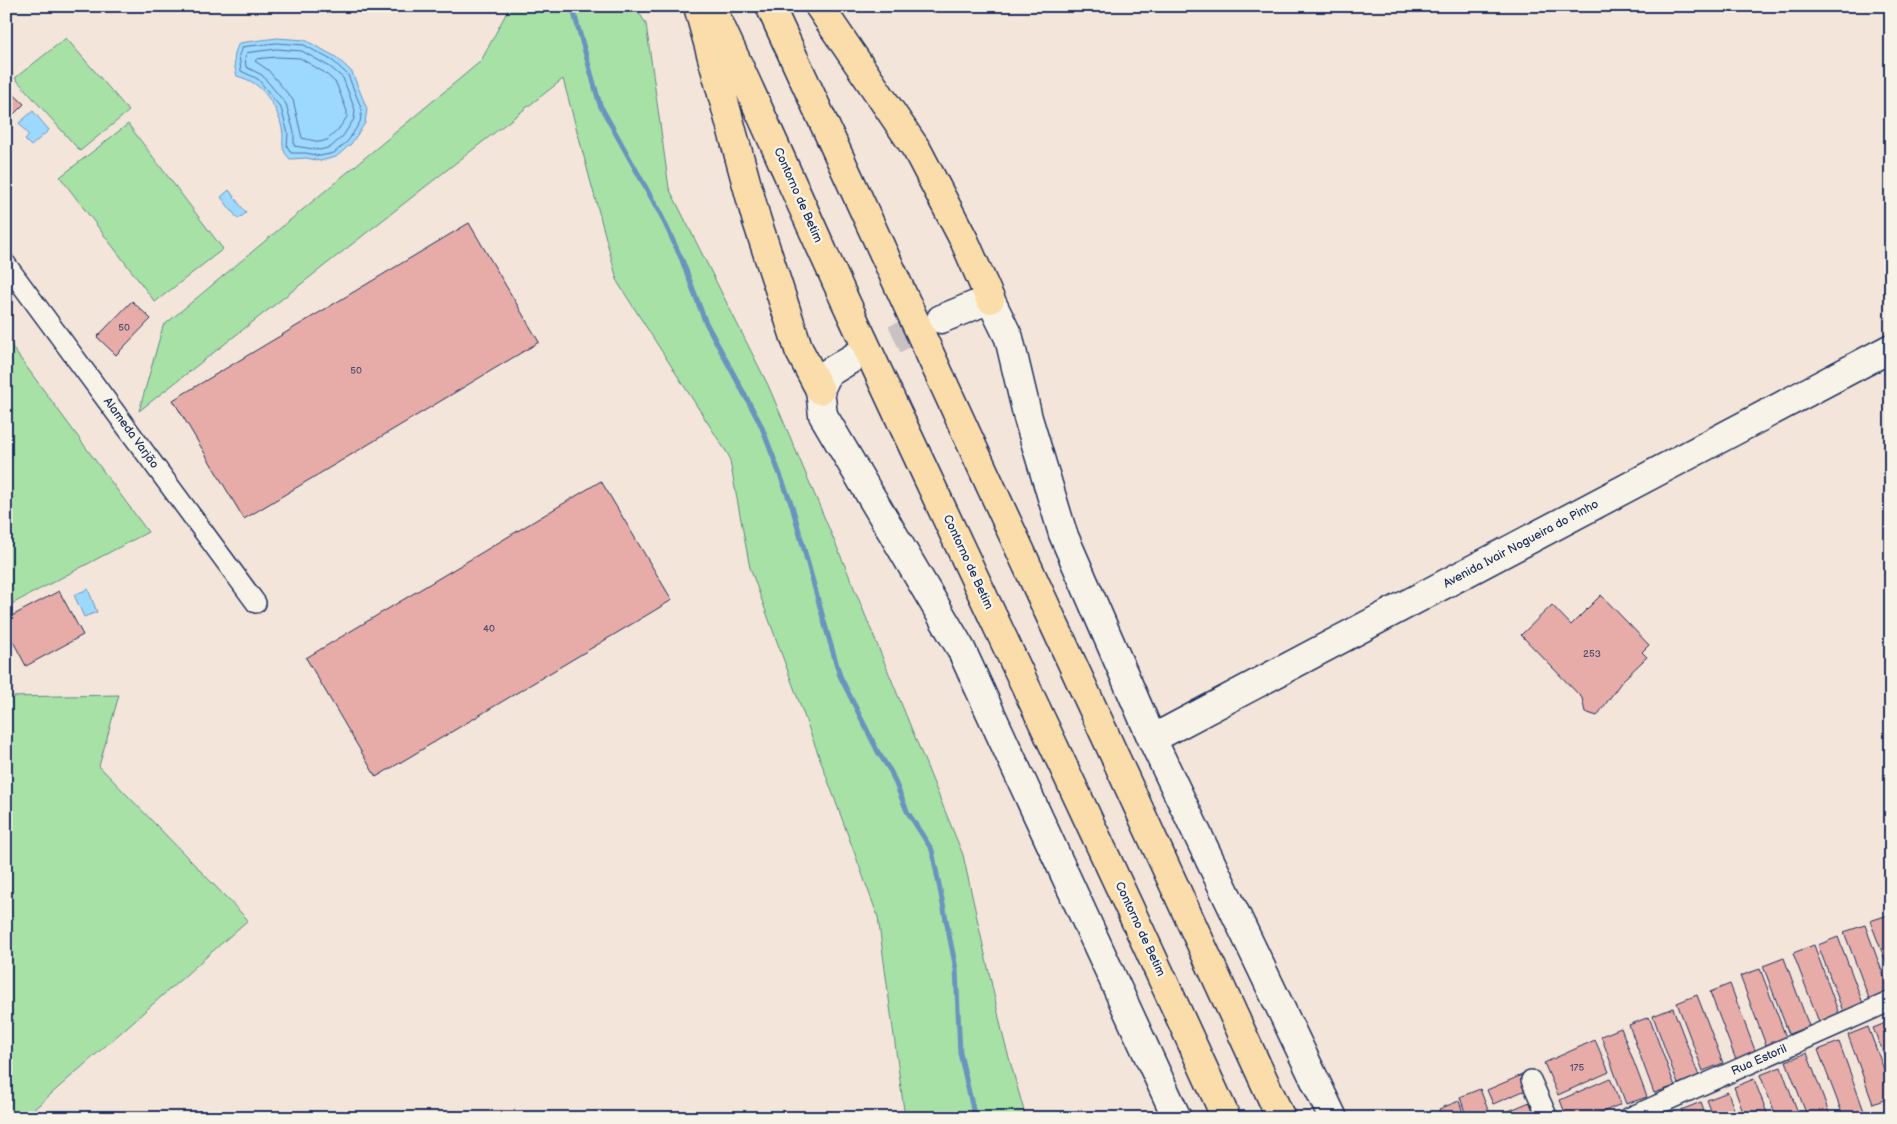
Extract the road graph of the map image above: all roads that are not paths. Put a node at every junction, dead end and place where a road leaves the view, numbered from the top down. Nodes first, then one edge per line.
1 (698, 6) edge
2 (711, 6) edge
3 (770, 6) edge
4 (819, 6) edge
5 (6, 264) edge
6 (990, 299) junction
7 (941, 319) tunnel mouth
8 (1891, 348) edge
9 (856, 356) tunnel mouth
10 (820, 390) junction
11 (256, 603) dead end
12 (1152, 739) junction
13 (1891, 1002) edge
14 (1531, 1080) dead end
15 (1177, 1118) edge
16 (1226, 1118) edge
17 (1281, 1118) edge
18 (1333, 1118) edge
19 (1548, 1118) edge
20 (1628, 1118) edge

1 - 10 highway
2 - 16 highway, Contorno de Betim
3 - 17 highway
4 - 6 highway
5 - 11 street, Alameda Varjão
6 - 7 street
6 - 12 street
8 - 12 street, Avenida Ivair Nogueira do Pinho
9 - 10 street
10 - 15 street
12 - 18 street
13 - 20 street, Rua Estoril
14 - 19 street

